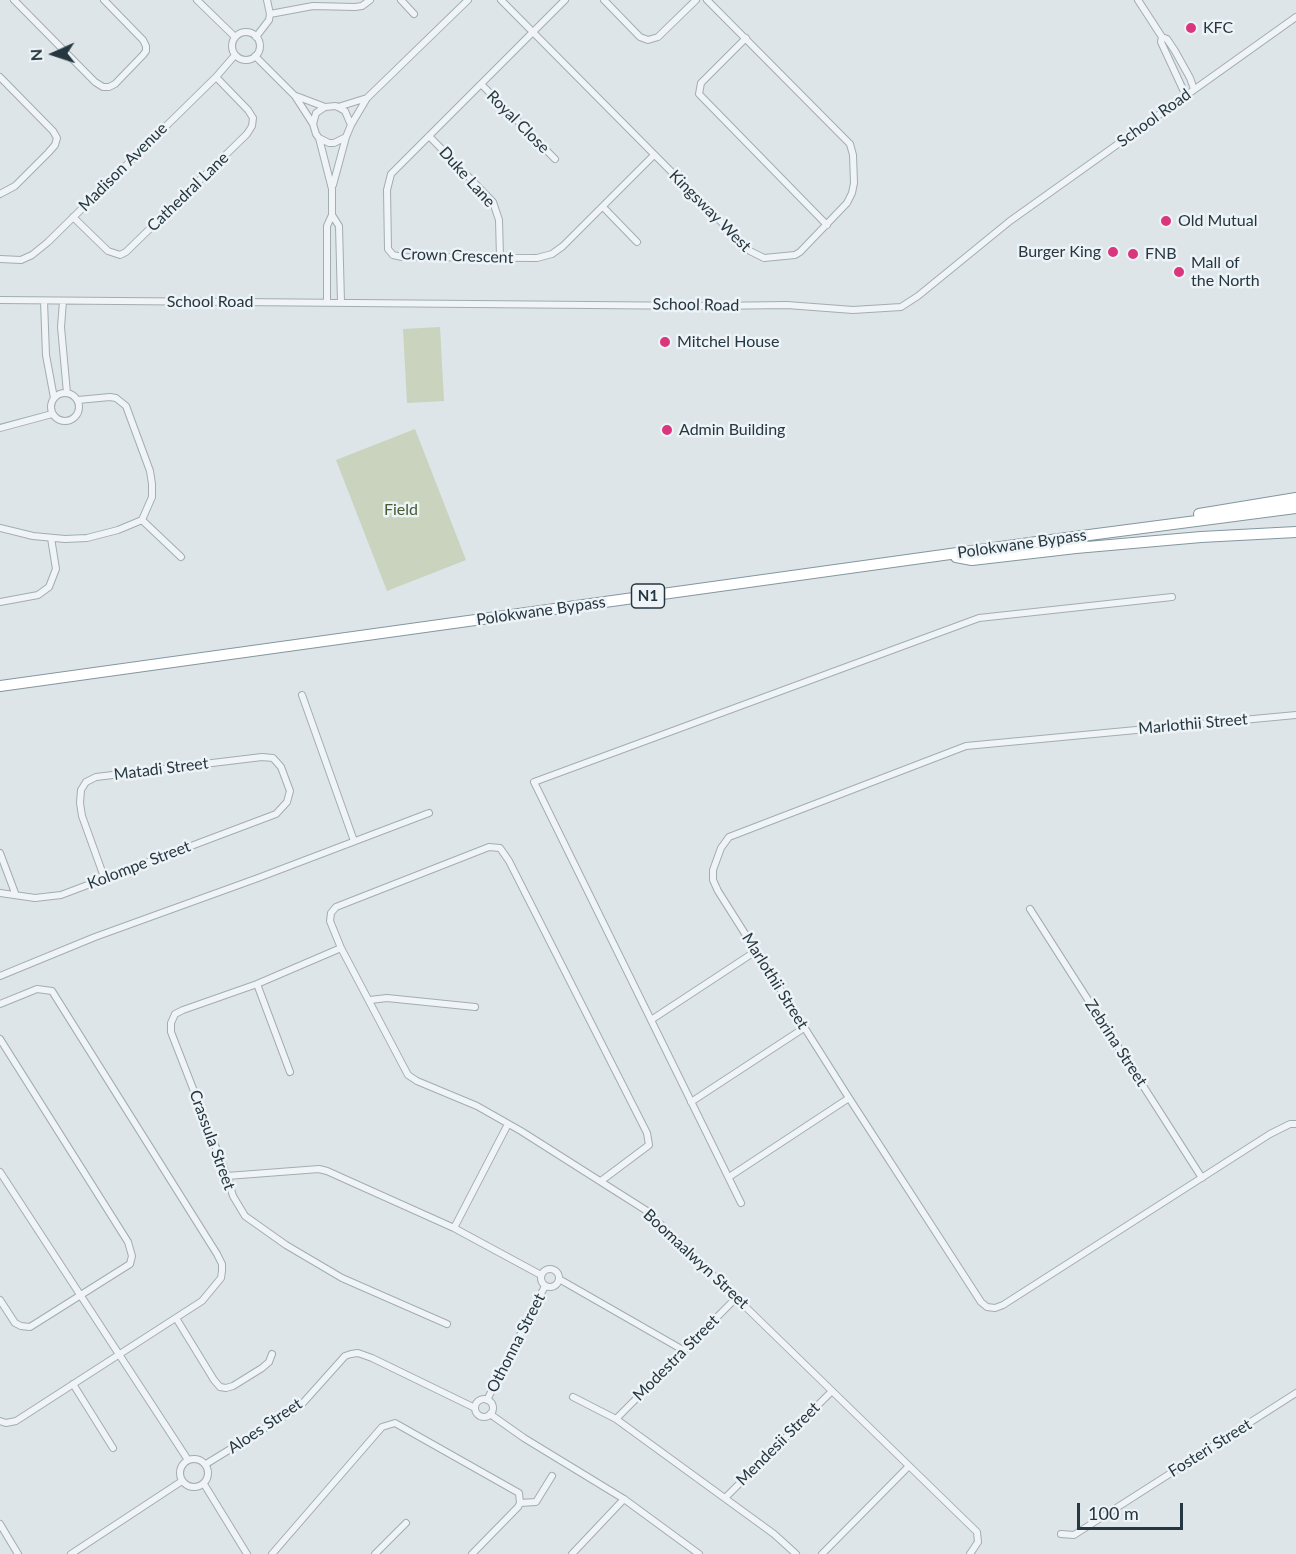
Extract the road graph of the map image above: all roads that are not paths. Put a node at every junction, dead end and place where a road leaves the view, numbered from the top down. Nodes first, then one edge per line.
1 (14, 0) edge
2 (104, 0) edge
3 (197, 0) edge
4 (267, 0) edge
5 (370, 0) edge
6 (401, 0) edge
7 (468, 0) edge
8 (501, 0) edge
9 (565, 0) edge
10 (604, 0) edge
11 (696, 0) edge
12 (707, 0) edge
13 (1137, 0) edge
14 (270, 14) junction
15 (414, 14) dead end
16 (1296, 17) edge
17 (533, 32) junction
18 (256, 36) junction
19 (235, 37) junction
20 (1162, 37) junction
21 (746, 38) junction
22 (235, 55) junction
23 (255, 56) junction
24 (0, 77) edge
25 (216, 77) junction
26 (481, 84) junction
27 (1194, 89) junction
28 (295, 96) junction
29 (1186, 96) junction
30 (368, 98) junction
31 (325, 107) junction
32 (338, 107) junction
33 (313, 124) junction
34 (351, 125) junction
35 (429, 136) junction
36 (346, 137) junction
37 (319, 138) junction
38 (654, 155) junction
39 (555, 159) dead end
40 (332, 189) junction
41 (0, 194) edge
42 (603, 207) junction
43 (332, 216) junction
44 (74, 217) junction
45 (827, 225) junction
46 (637, 242) dead end
47 (500, 257) junction
48 (0, 260) edge
49 (0, 300) edge
50 (44, 301) junction
51 (63, 301) junction
52 (327, 302) junction
53 (341, 302) junction
54 (67, 393) junction
55 (54, 398) junction
56 (78, 400) junction
57 (52, 414) junction
58 (0, 428) edge
59 (1296, 498) edge
60 (1296, 508) edge
61 (142, 520) junction
62 (0, 528) edge
63 (1296, 532) edge
64 (51, 538) junction
65 (1051, 540) junction
66 (951, 555) junction
67 (181, 557) dead end
68 (1172, 597) dead end
69 (0, 602) edge
70 (0, 686) edge
71 (302, 695) dead end
72 (1296, 715) edge
73 (429, 813) dead end
74 (276, 814) joint
75 (354, 841) junction
76 (0, 853) edge
77 (104, 877) junction
78 (0, 893) edge
79 (15, 893) junction
80 (1030, 909) dead end
81 (341, 948) junction
82 (756, 951) junction
83 (0, 976) edge
84 (257, 984) junction
85 (370, 1000) junction
86 (0, 1004) edge
87 (475, 1007) dead end
88 (651, 1020) junction
89 (804, 1028) junction
90 (0, 1039) edge
91 (290, 1072) dead end
92 (849, 1098) junction
93 (691, 1102) junction
94 (508, 1124) junction
95 (1296, 1124) edge
96 (0, 1172) edge
97 (227, 1176) junction
98 (729, 1177) junction
99 (1202, 1178) junction
100 (601, 1181) junction
101 (741, 1203) dead end
102 (453, 1228) junction
103 (541, 1275) junction
104 (559, 1279) junction
105 (545, 1286) junction
106 (80, 1296) junction
107 (737, 1297) junction
108 (0, 1300) edge
109 (176, 1318) junction
110 (447, 1324) dead end
111 (683, 1350) junction
112 (272, 1354) dead end
113 (118, 1355) junction
114 (73, 1384) junction
115 (832, 1390) junction
116 (1296, 1393) edge
117 (573, 1397) dead end
118 (487, 1400) junction
119 (475, 1408) junction
120 (490, 1414) junction
121 (616, 1419) junction
122 (3, 1422) edge
123 (113, 1448) dead end
124 (188, 1460) junction
125 (206, 1464) junction
126 (909, 1466) junction
127 (552, 1476) dead end
128 (182, 1481) junction
129 (204, 1484) junction
130 (624, 1498) junction
131 (725, 1498) junction
132 (520, 1500) junction
133 (406, 1523) dead end
134 (0, 1524) edge
135 (1061, 1534) dead end
136 (18, 1554) edge
137 (71, 1554) edge
138 (247, 1554) edge
139 (272, 1554) edge
140 (375, 1554) edge
141 (472, 1554) edge
142 (572, 1554) edge
143 (699, 1554) edge
144 (796, 1554) edge
145 (822, 1554) edge
146 (970, 1554) edge

1 - 2 street
3 - 19 street
4 - 14 street
5 - 14 street
6 - 15 street
7 - 30 street
8 - 17 street, Kingsway West
9 - 17 street, Crown Crescent
10 - 11 street
12 - 21 street, Kingsway West
13 - 20 street
14 - 18 street
16 - 27 street, School Road
17 - 26 street, Crown Crescent
17 - 38 street, Kingsway West
18 - 19 street
18 - 23 street
19 - 22 street
20 - 27 street
20 - 29 street
21 - 45 street, Kingsway West
21 - 45 street
22 - 23 street
22 - 25 street, Madison Avenue
23 - 28 street
24 - 41 street
25 - 44 street, Madison Avenue
25 - 44 street, Cathedral Lane
26 - 35 street, Crown Crescent
26 - 39 street, Royal Close
27 - 29 street, School Road
28 - 31 street
28 - 33 street
29 - 53 street, School Road
30 - 32 street
30 - 34 street
31 - 32 street
31 - 33 street
32 - 34 street
33 - 37 street
34 - 36 street
35 - 47 street, Duke Lane
35 - 47 street, Crown Crescent
36 - 37 street
36 - 40 street
37 - 40 street
38 - 42 street, Crown Crescent
38 - 45 street, Kingsway West
40 - 43 street
42 - 46 street
42 - 47 street, Crown Crescent
43 - 52 street
43 - 53 street
44 - 48 street, Madison Avenue
49 - 50 street, School Road
50 - 51 street, School Road
50 - 55 street
51 - 52 street, School Road
51 - 54 street
52 - 53 street, School Road
54 - 55 street
54 - 56 street
55 - 57 street
56 - 57 street
56 - 61 street
57 - 58 street
59 - 65 highway
60 - 65 highway, Polokwane Bypass / N1
61 - 64 street
61 - 67 street
62 - 64 street
63 - 66 highway
64 - 69 street
65 - 66 highway, Polokwane Bypass / N1
66 - 70 highway, Polokwane Bypass / N1
68 - 88 street
71 - 75 street
72 - 82 street, Marlothii Street
73 - 75 street
74 - 77 street, Kolompe Street
74 - 77 street, Matadi Street
75 - 83 street
76 - 79 street
77 - 79 street, Kolompe Street
78 - 79 street, Kolompe Street
80 - 99 street, Zebrina Street
81 - 84 street, Crassula Street
81 - 85 street, Boomaalwyn Street
81 - 100 street, Boomaalwyn Street
82 - 88 street
82 - 89 street, Marlothii Street
84 - 91 street
84 - 97 street, Crassula Street
85 - 87 street
85 - 94 street, Boomaalwyn Street
86 - 109 street
88 - 93 street
89 - 92 street, Marlothii Street
89 - 93 street
90 - 106 street
92 - 98 street
92 - 99 street, Marlothii Street
93 - 98 street
94 - 100 street, Boomaalwyn Street
94 - 102 street
95 - 99 street, Marlothii Street
96 - 106 street
97 - 102 street
97 - 110 street, Crassula Street
98 - 101 street
100 - 107 street, Boomaalwyn Street
102 - 103 street
103 - 104 street
103 - 105 street
104 - 105 street
104 - 111 street
105 - 118 street, Othonna Street
106 - 108 street
106 - 113 street
107 - 111 street, Modestra Street
107 - 115 street, Boomaalwyn Street
109 - 112 street
109 - 113 street
111 - 121 street, Modestra Street
113 - 114 street
113 - 124 street
114 - 122 street
114 - 123 street
115 - 126 street, Boomaalwyn Street
115 - 131 street, Mendesii Street
116 - 135 street, Fosteri Street
117 - 121 street
118 - 119 street
118 - 120 street
119 - 120 street
119 - 125 street, Aloes Street
120 - 130 street
121 - 131 street
124 - 125 street
124 - 128 street
125 - 129 street
126 - 145 street
126 - 146 street, Boomaalwyn Street
127 - 132 street
128 - 129 street
128 - 137 street
129 - 138 street
130 - 142 street
130 - 143 street
131 - 144 street
132 - 139 street
132 - 141 street
133 - 140 street
134 - 136 street

